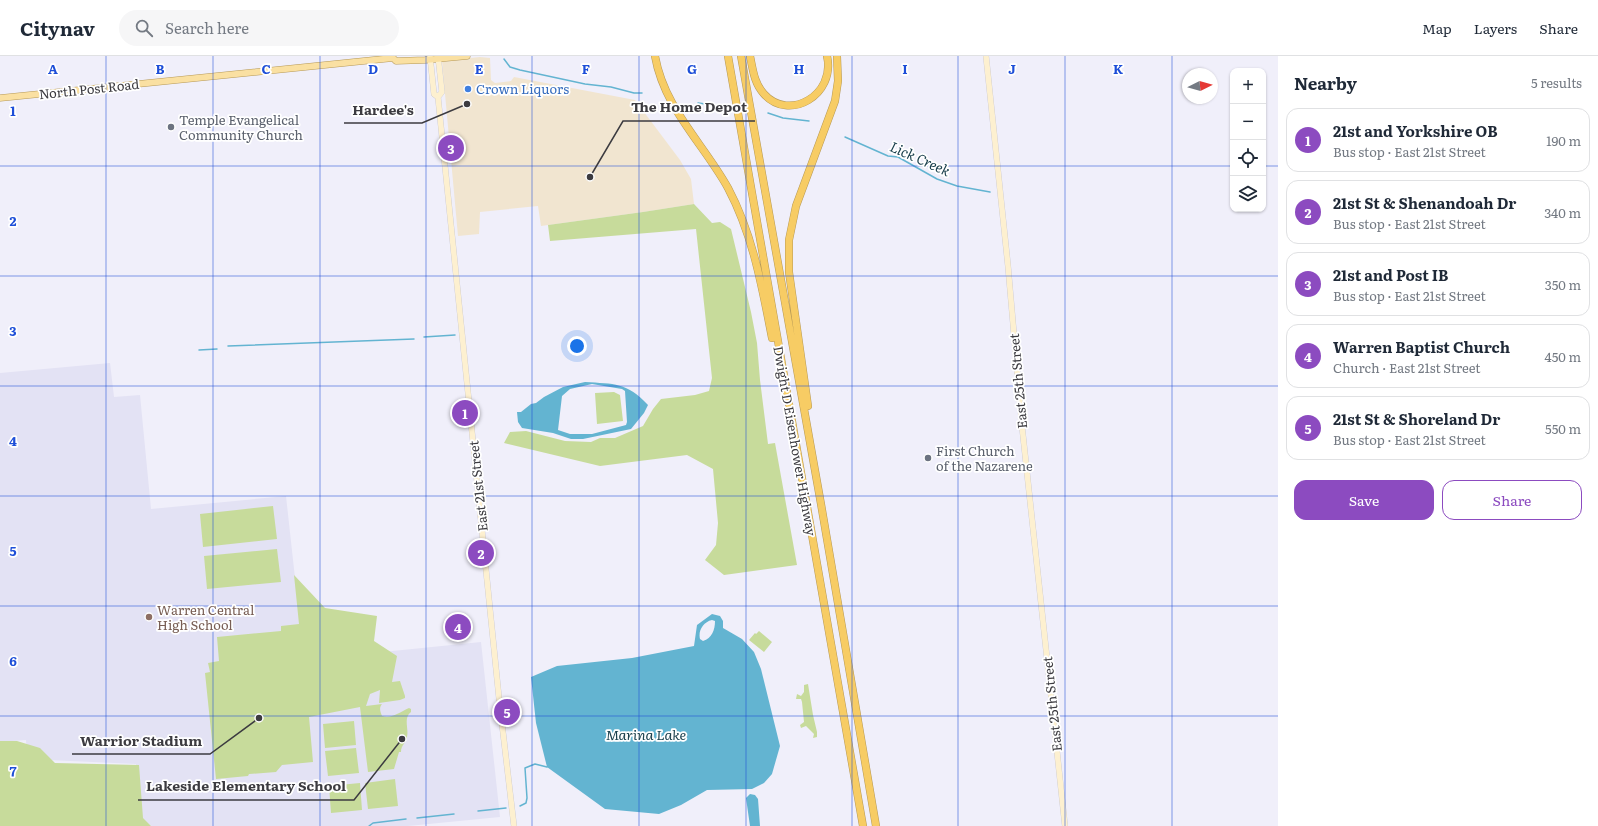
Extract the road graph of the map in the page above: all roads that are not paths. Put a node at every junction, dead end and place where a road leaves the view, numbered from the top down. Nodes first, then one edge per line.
1 (467, 56) edge
2 (655, 56) edge
3 (728, 56) edge
4 (741, 56) edge
5 (750, 56) edge
6 (827, 56) edge
7 (837, 56) edge
8 (986, 56) edge
9 (393, 57) edge
10 (431, 58) edge
11 (438, 58) edge
12 (438, 97) junction
13 (0, 98) edge
14 (799, 463) junction
15 (821, 504) junction
16 (514, 826) edge
17 (863, 826) edge
18 (876, 826) edge
19 (1065, 826) edge

1 - 11 main road, North Post Road
2 - 14 highway
3 - 14 highway, Dwight D Eisenhower Highway
4 - 15 highway, Dwight D Eisenhower Highway
5 - 6 highway
7 - 15 highway
8 - 19 main road, East 25th Street
9 - 10 main road, North Post Road
9 - 13 main road, North Post Road
10 - 11 main road, North Post Road
10 - 12 main road, East 21st Street
11 - 12 main road, East 21st Street
12 - 16 main road, East 21st Street
14 - 17 highway, Dwight D Eisenhower Highway
15 - 18 highway, Dwight D Eisenhower Highway

